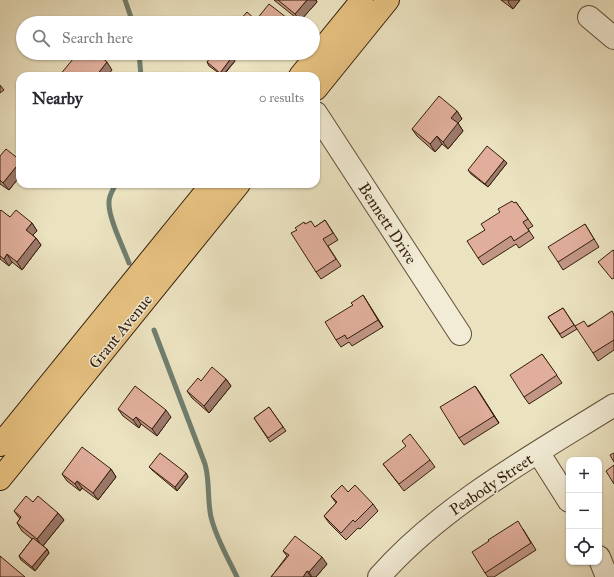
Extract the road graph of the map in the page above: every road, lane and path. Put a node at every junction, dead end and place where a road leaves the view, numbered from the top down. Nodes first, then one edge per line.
1 (362, 0) edge
2 (388, 0) edge
3 (589, 17) dead end
4 (614, 38) edge
5 (320, 51) edge
6 (313, 60) edge
7 (303, 72) edge
8 (320, 84) edge
9 (320, 119) edge
10 (209, 188) edge
11 (236, 188) edge
12 (460, 334) dead end
13 (614, 405) edge
14 (0, 445) edge
15 (538, 452) junction
16 (0, 479) edge
17 (566, 496) edge
18 (602, 564) edge
19 (379, 577) edge
20 (607, 577) edge

1 - 5 main road
2 - 8 main road
3 - 4 street
6 - 7 main road
9 - 12 street, Bennett Drive
10 - 14 main road, Grant Avenue
11 - 16 main road, Grant Avenue
13 - 15 street, Peabody Street
15 - 17 street
15 - 19 street, Peabody Street
18 - 20 street

